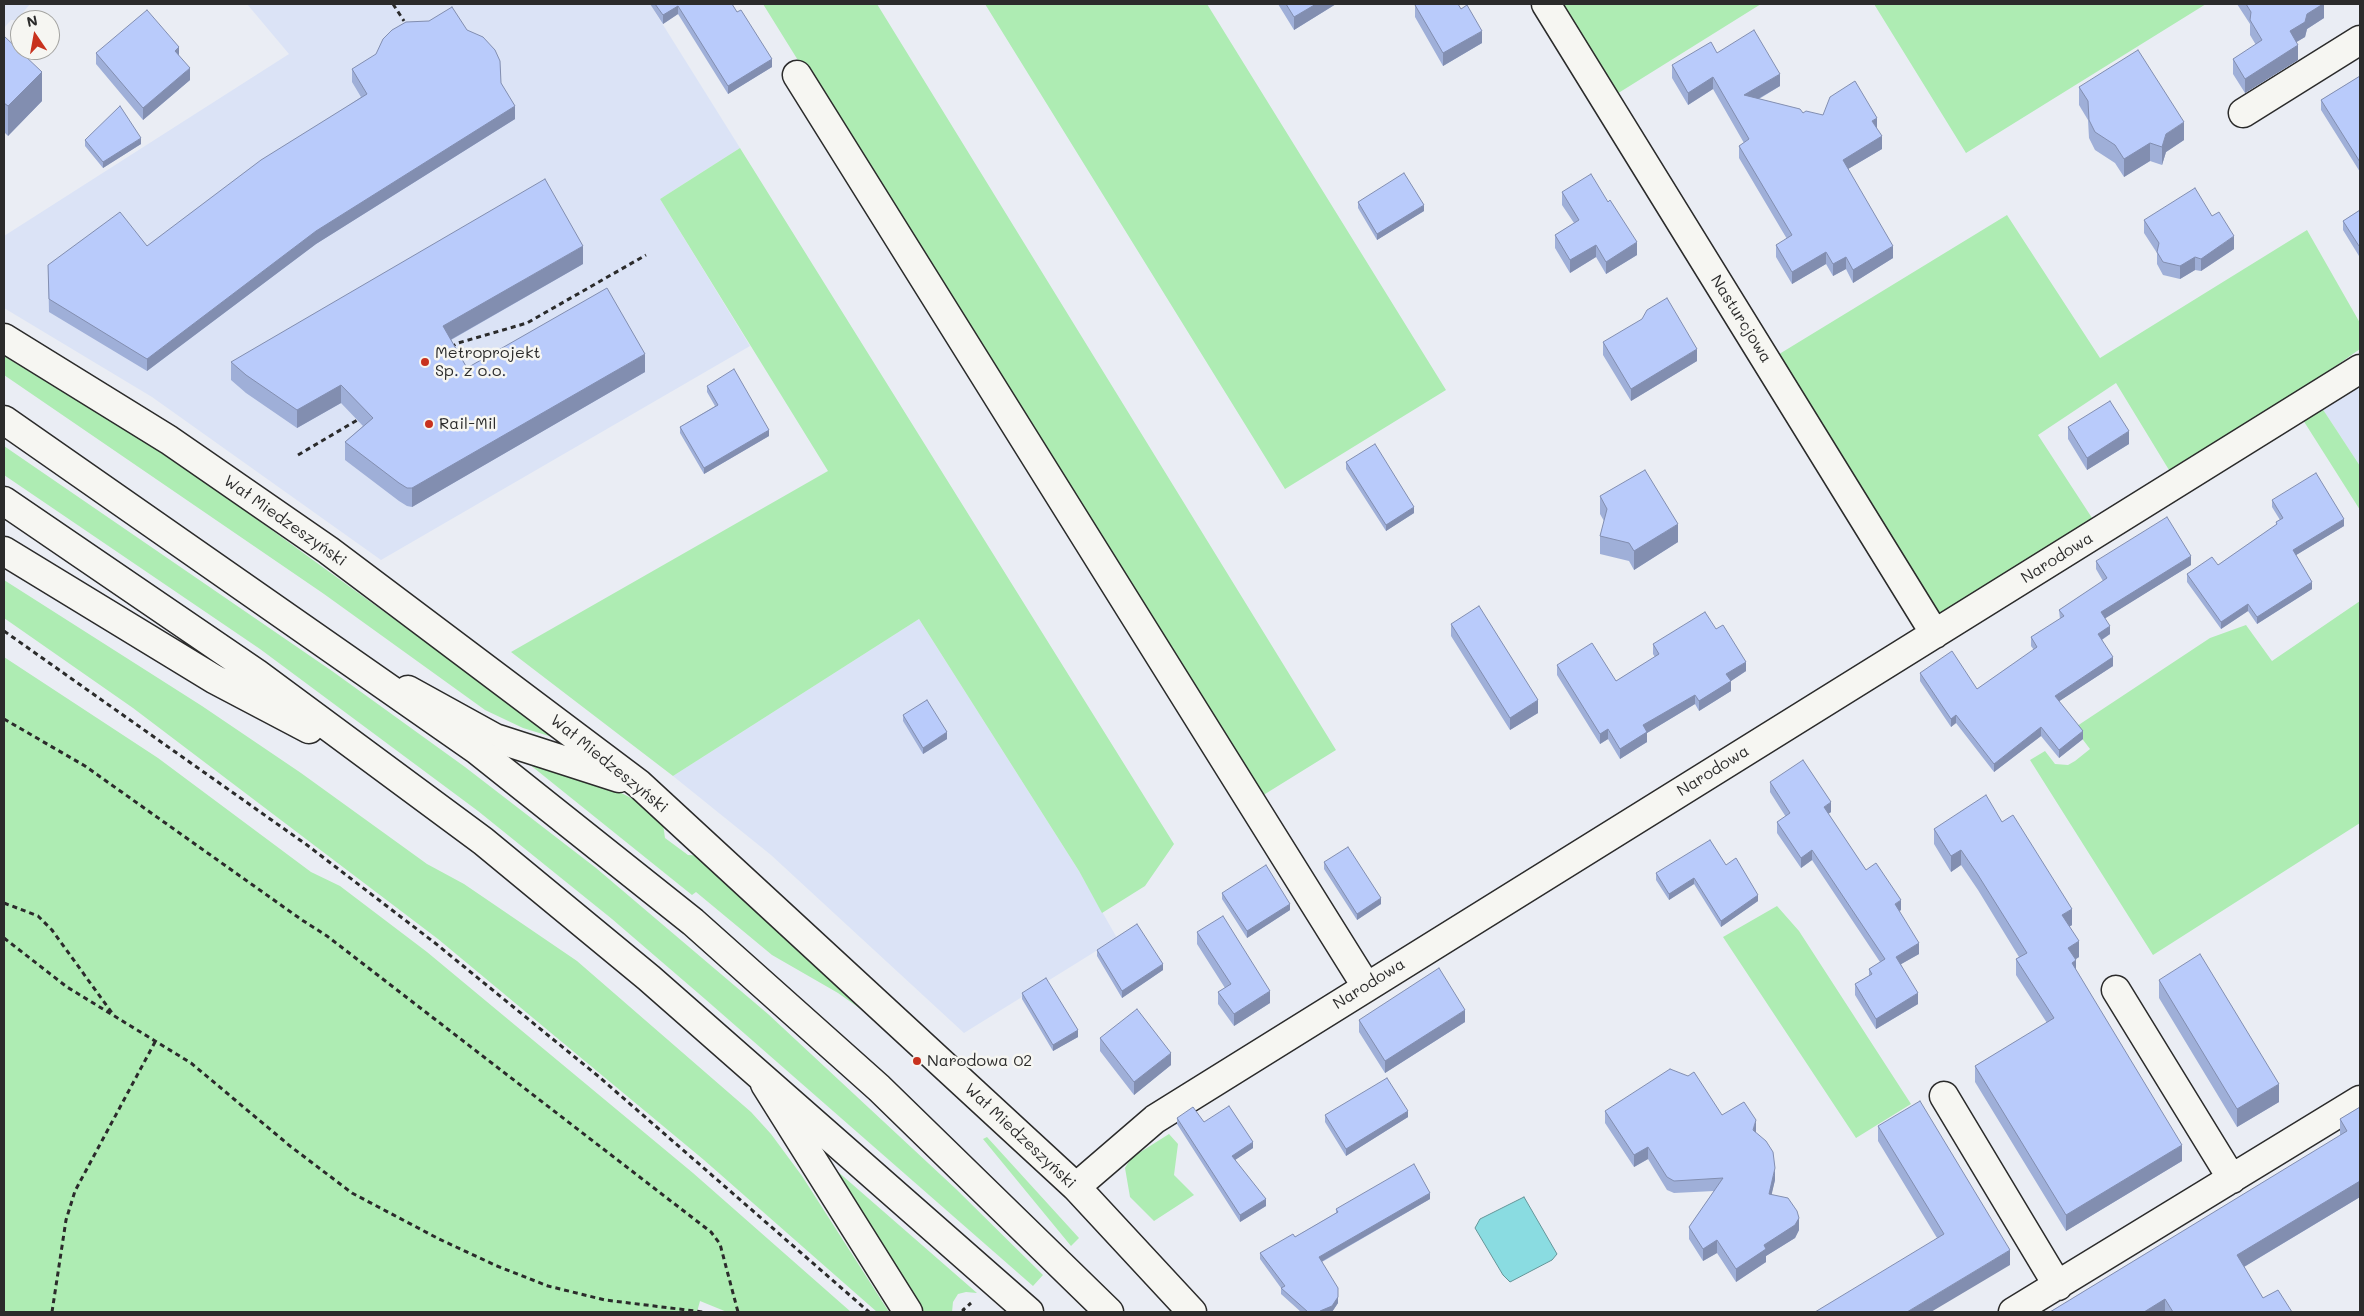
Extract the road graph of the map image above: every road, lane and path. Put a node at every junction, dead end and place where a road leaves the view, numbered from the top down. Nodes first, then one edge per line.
1 (393, 4) edge
2 (1546, 4) edge
3 (404, 21) edge
4 (2360, 40) edge
5 (797, 75) dead end
6 (2243, 113) dead end
7 (646, 255) dead end
8 (4, 338) edge
9 (446, 350) edge
10 (2360, 368) edge
11 (366, 415) edge
12 (4, 420) edge
13 (298, 455) dead end
14 (4, 501) edge
15 (4, 551) edge
16 (4, 631) edge
17 (1935, 634) junction
18 (340, 653) junction
19 (4, 719) edge
20 (390, 770) junction
21 (639, 784) junction
22 (4, 903) edge
23 (4, 938) edge
24 (1366, 986) junction
25 (2116, 990) dead end
26 (114, 1016) junction
27 (155, 1042) junction
28 (759, 1074) junction
29 (1944, 1096) dead end
30 (2360, 1100) edge
31 (2232, 1179) junction
32 (1076, 1187) junction
33 (2058, 1286) junction
34 (682, 1311) edge
35 (52, 1312) edge
36 (702, 1312) edge
37 (738, 1312) edge
38 (870, 1312) edge
39 (908, 1312) edge
40 (1029, 1312) edge
41 (1109, 1312) edge
42 (1192, 1312) edge
43 (2013, 1312) edge

1 - 3 path
2 - 17 street, Nasturcjowa
4 - 6 street
5 - 24 street
7 - 9 path
8 - 21 street, Wał Miedzeszyński
10 - 17 street, Narodowa
11 - 13 path
12 - 18 street
14 - 20 street
15 - 20 street
16 - 38 path
17 - 24 street, Narodowa
18 - 21 street
18 - 41 street
19 - 37 path
20 - 28 street
21 - 32 street, Wał Miedzeszyński
22 - 26 path
23 - 26 path
24 - 32 street, Narodowa
25 - 31 street
26 - 27 path
27 - 34 path
27 - 35 path
28 - 39 street
28 - 40 street
29 - 33 street
30 - 31 street
31 - 33 street
32 - 42 street, Wał Miedzeszyński
33 - 43 street
34 - 36 path

